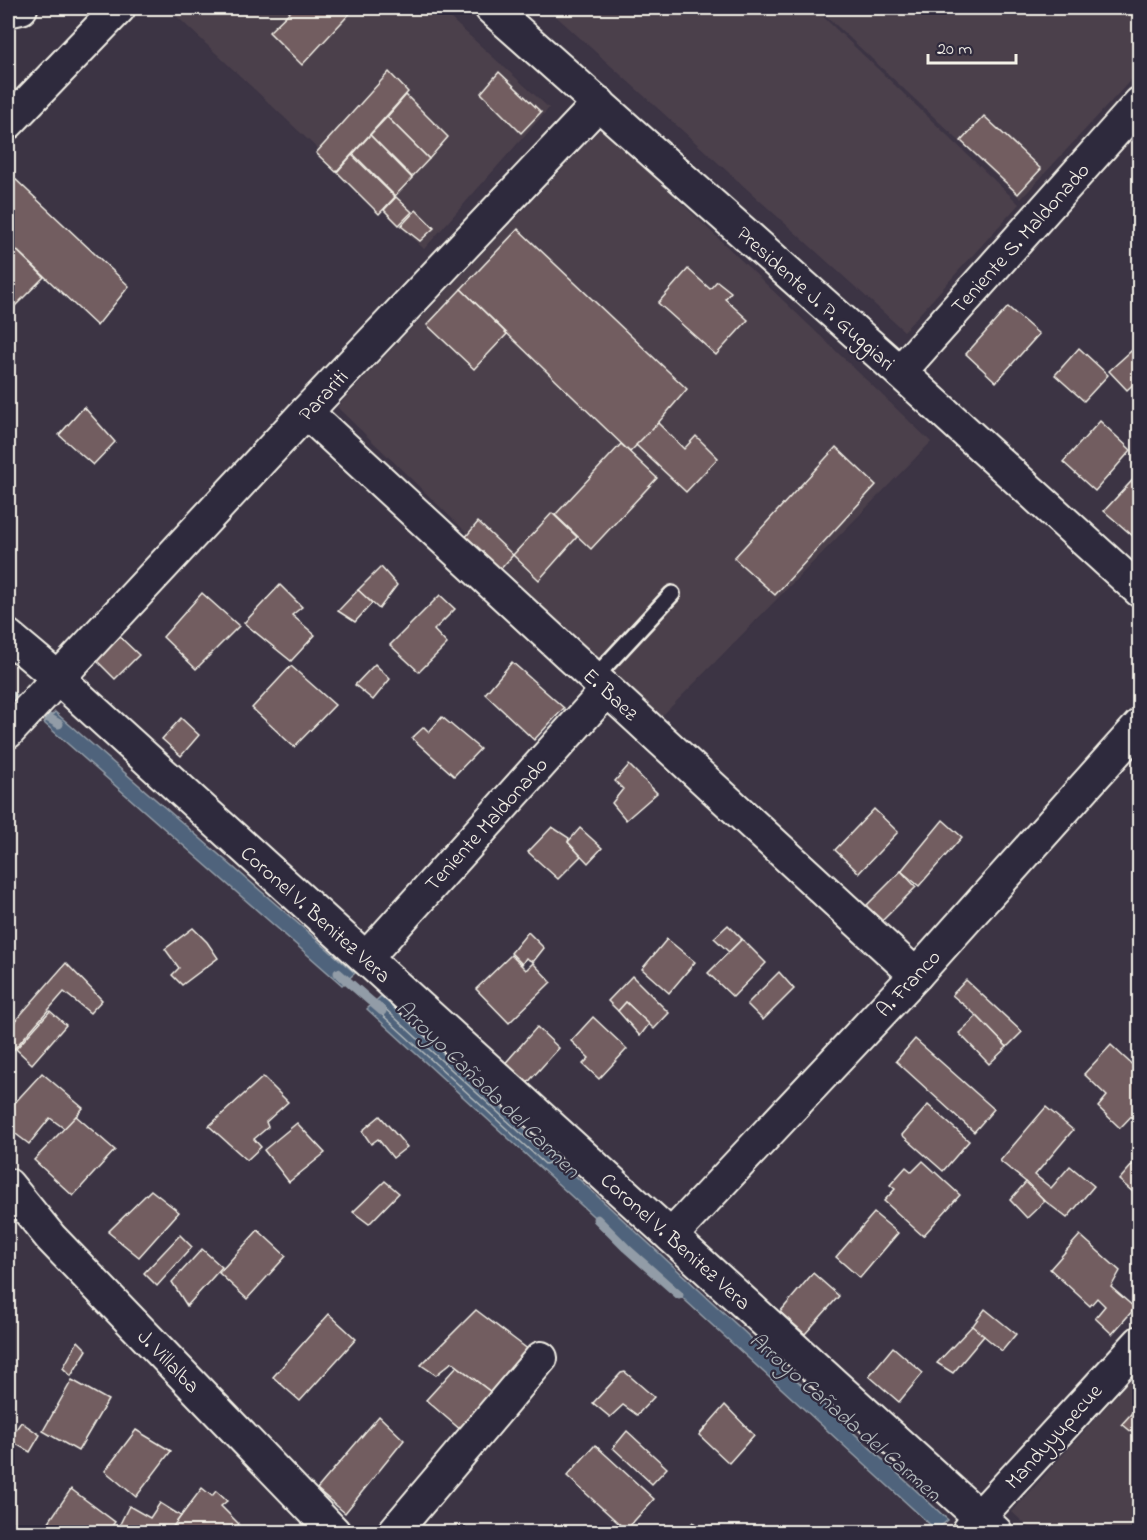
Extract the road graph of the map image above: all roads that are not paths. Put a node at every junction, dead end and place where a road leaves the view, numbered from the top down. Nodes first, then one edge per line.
1 (21, 8) edge
2 (119, 8) edge
3 (491, 8) edge
4 (8, 11) edge
5 (599, 103) junction
6 (1140, 103) edge
7 (8, 123) edge
8 (900, 372) junction
9 (306, 412) junction
10 (1140, 591) edge
11 (672, 594) dead end
12 (8, 636) edge
13 (53, 683) junction
14 (600, 684) junction
15 (1140, 725) edge
16 (11, 728) edge
17 (366, 958) junction
18 (916, 975) junction
19 (8, 1185) edge
20 (671, 1236) junction
21 (1140, 1342) edge
22 (541, 1358) dead end
23 (981, 1527) edge
24 (334, 1533) edge
25 (394, 1533) edge

1 - 4 street
2 - 7 street
3 - 5 street, Presidente J. P. Guggiari
5 - 8 street, Presidente J. P. Guggiari
5 - 9 street, Parariti
6 - 8 street, Teniente S. Maldonado
8 - 10 street, Presidente J. P. Guggiari
9 - 13 street, Parariti
9 - 14 street, E. Baez
11 - 14 lane
12 - 13 street, Coronel V. Benitez Vera
13 - 16 street, Parariti
13 - 17 street, Coronel V. Benitez Vera
14 - 17 street, Teniente Maldonado
14 - 18 street, E. Baez
15 - 18 street, A. Franco
17 - 20 street, Coronel V. Benitez Vera
18 - 20 street, A. Franco
19 - 24 street, J. Villalba
20 - 23 street, Coronel V. Benitez Vera
21 - 23 street, Mandyyupecue
22 - 25 street

